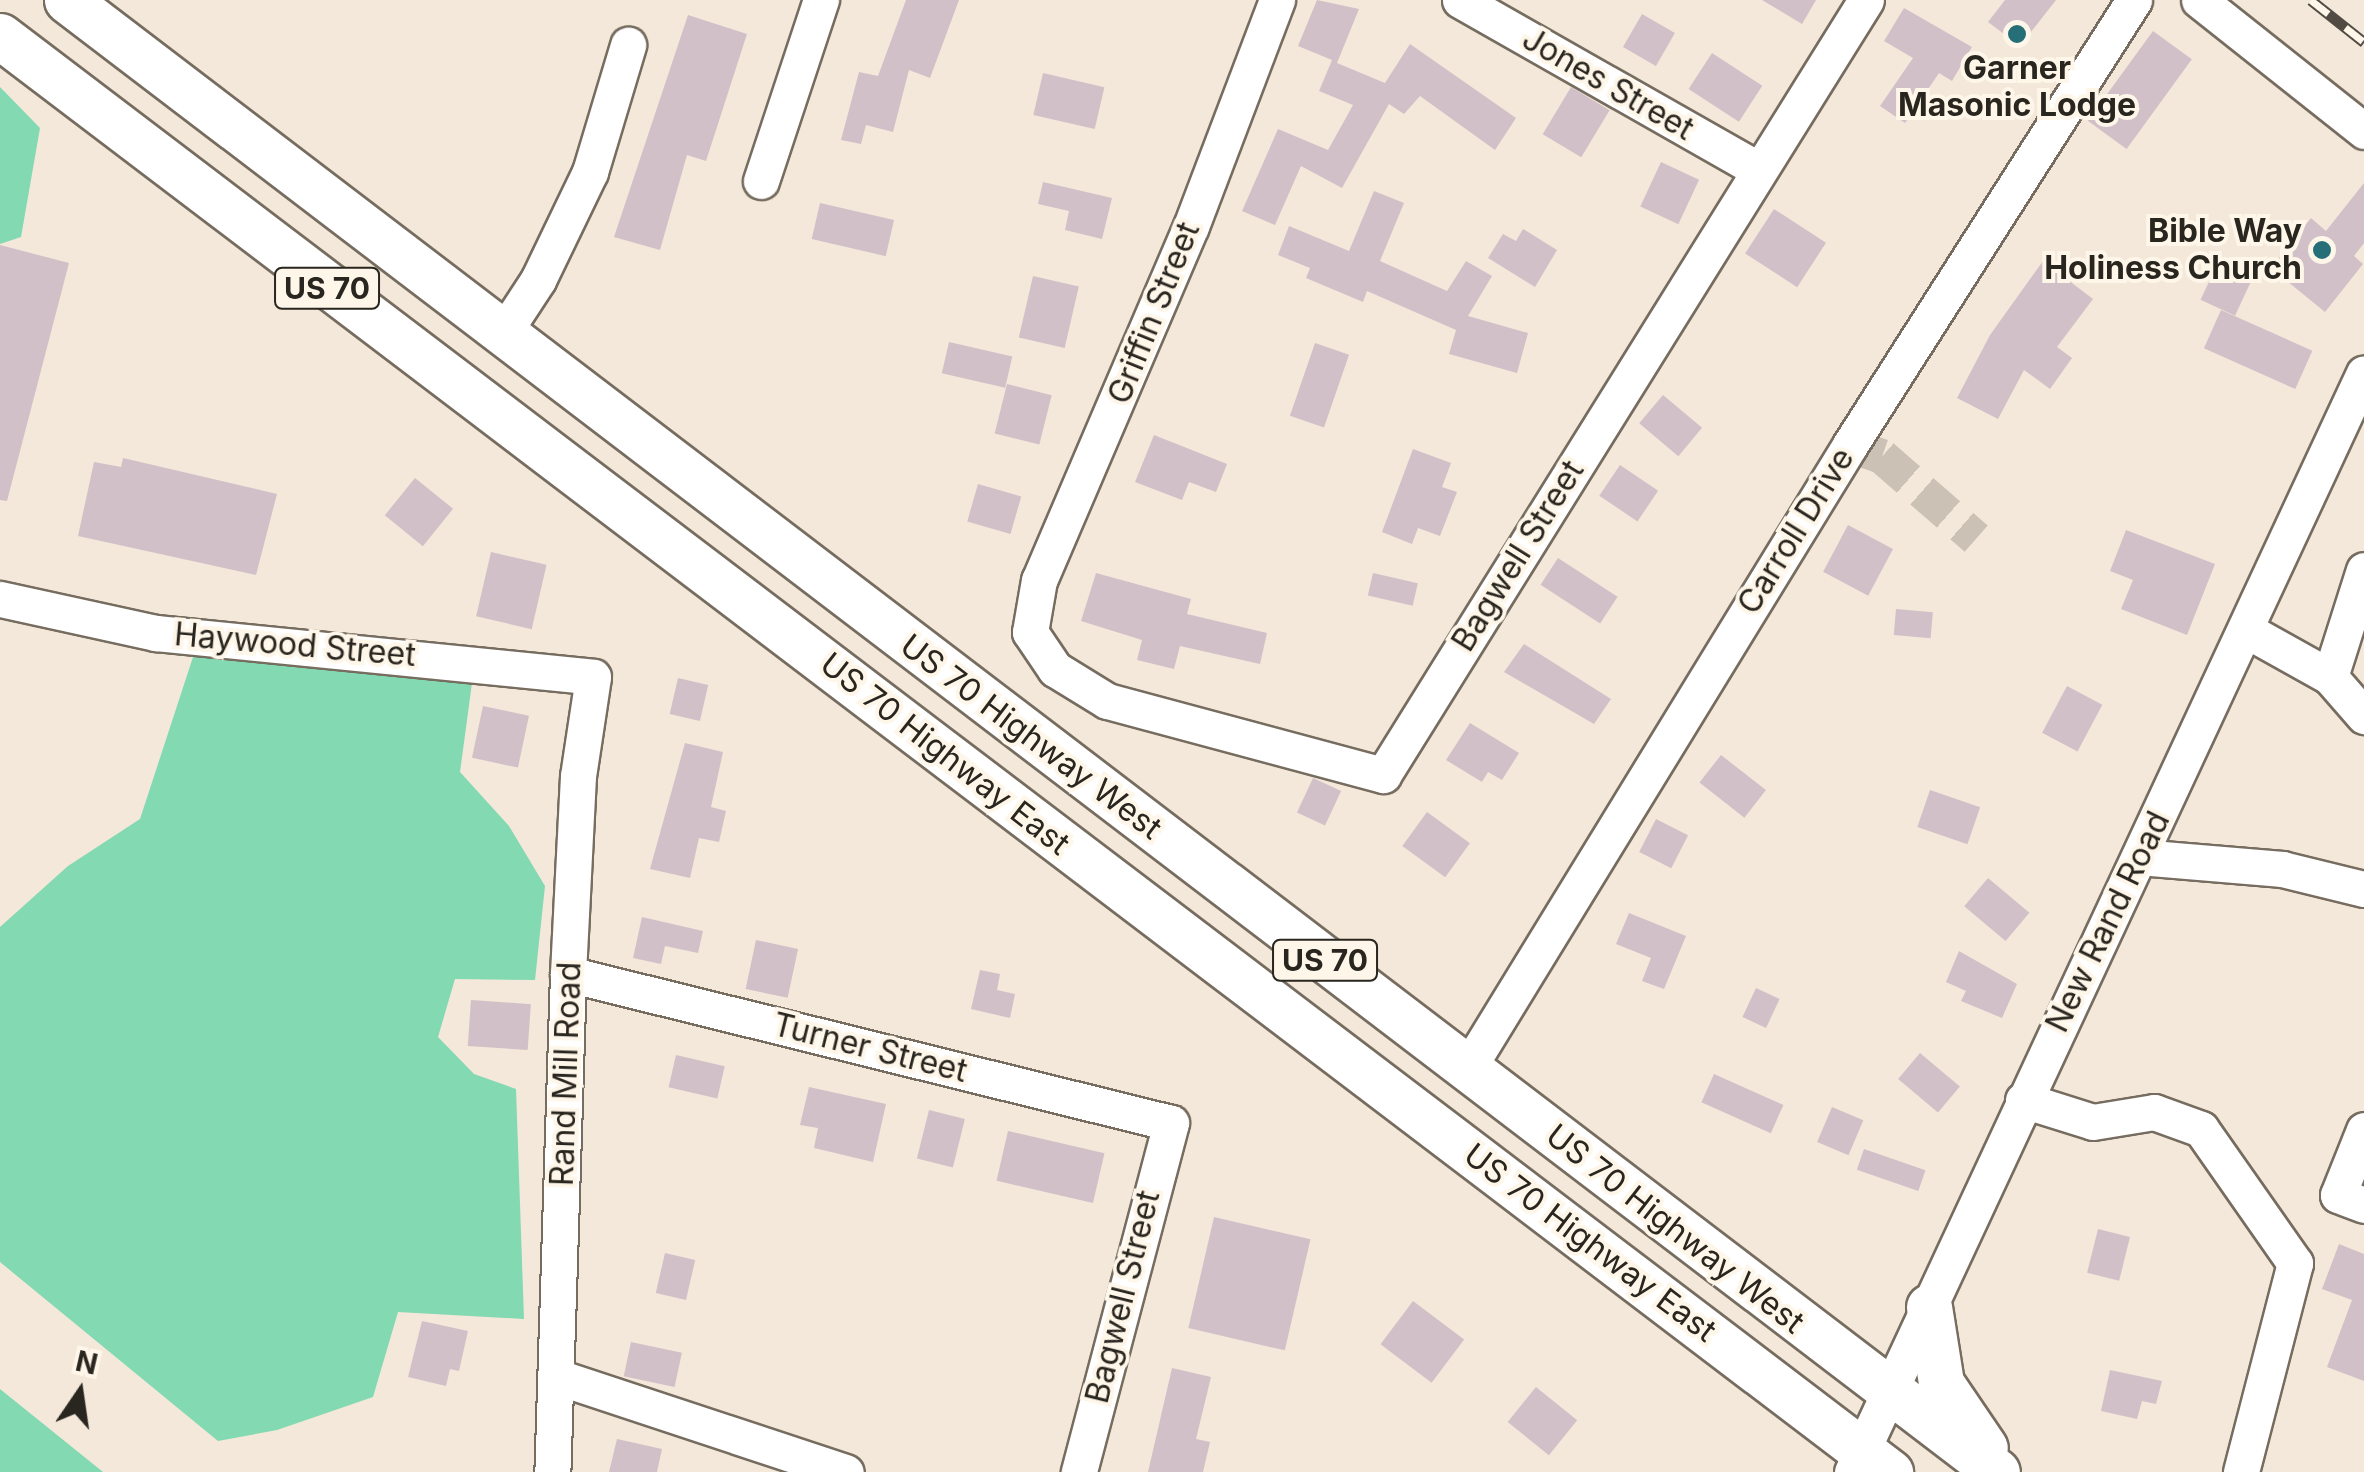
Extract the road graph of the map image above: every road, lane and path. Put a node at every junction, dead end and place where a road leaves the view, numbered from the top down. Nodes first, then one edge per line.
1 (67, 0) edge
2 (821, 0) edge
3 (1277, 0) edge
4 (1460, 0) edge
5 (1866, 0) edge
6 (2134, 0) edge
7 (2200, 0) edge
8 (0, 36) edge
9 (628, 45) dead end
10 (2364, 131) edge
11 (1756, 168) junction
12 (760, 181) dead end
13 (502, 335) junction
14 (2364, 373) edge
15 (2364, 570) edge
16 (0, 599) edge
17 (2250, 620) junction
18 (1031, 625) joint
19 (593, 677) joint
20 (2330, 677) junction
21 (2364, 716) edge
22 (2139, 857) junction
23 (2364, 889) edge
24 (568, 974) junction
25 (1468, 1068) junction
26 (2023, 1100) junction
27 (1172, 1123) joint
28 (2364, 1130) edge
29 (2364, 1205) edge
30 (1929, 1307) junction
31 (558, 1377) junction
32 (1889, 1395) junction
33 (1868, 1465) edge
34 (552, 1472) edge
35 (846, 1472) edge
36 (1079, 1472) edge
37 (1997, 1472) edge
38 (2006, 1472) edge
39 (2241, 1472) edge

1 - 13 main road, US 70 Highway West / US 70
2 - 12 street
3 - 18 street, Griffin Street
4 - 11 street, Jones Street
5 - 11 street, Bagwell Street
6 - 25 street, Carroll Drive
7 - 10 street
8 - 33 main road, US 70 Highway East / US 70
9 - 13 street
11 - 18 street, Bagwell Street
13 - 25 main road, US 70 Highway West / US 70
14 - 17 street, New Rand Road
15 - 20 street
16 - 19 street, Haywood Street
17 - 20 street
17 - 22 street, New Rand Road
19 - 24 street, Rand Mill Road
20 - 21 street
22 - 23 street
22 - 26 street, New Rand Road
24 - 27 street, Turner Street
24 - 31 street, Rand Mill Road
25 - 32 main road, US 70 Highway West / US 70
26 - 30 street, New Rand Road
26 - 39 street
27 - 36 street, Bagwell Street
28 - 29 street
30 - 32 street, New Rand Road
30 - 38 main road
31 - 34 street, Rand Mill Road
31 - 35 street
32 - 33 street, New Rand Road
32 - 37 main road, US 70 Highway West / US 70

